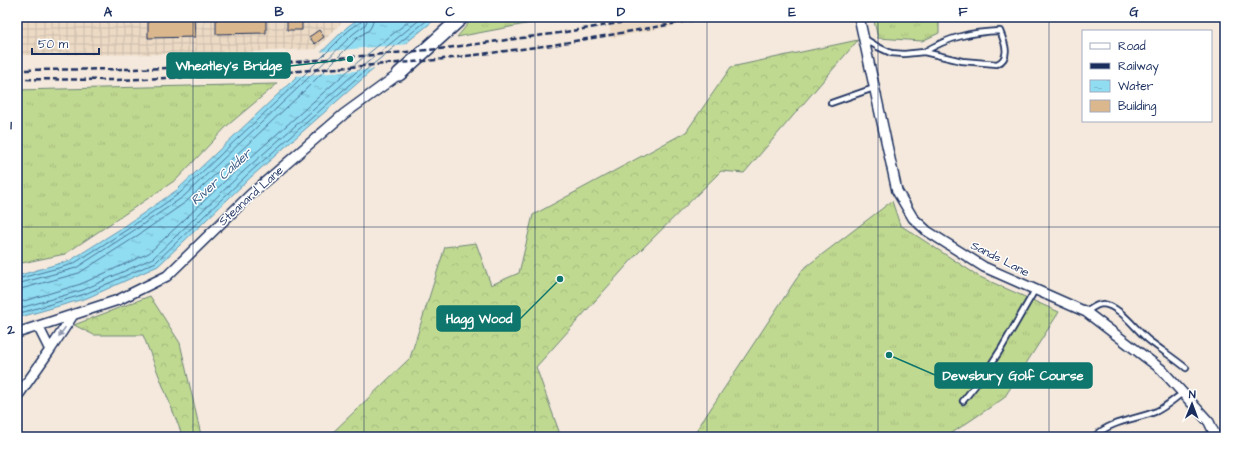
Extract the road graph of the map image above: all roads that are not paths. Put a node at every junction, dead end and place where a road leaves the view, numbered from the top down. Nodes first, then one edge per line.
1 (462, 17) edge
2 (859, 17) edge
3 (863, 38) junction
4 (924, 52) junction
5 (399, 74) joint
6 (874, 88) junction
7 (831, 103) dead end
8 (1035, 290) junction
9 (1086, 312) junction
10 (73, 315) junction
11 (38, 326) junction
12 (17, 333) edge
13 (50, 350) junction
14 (1186, 368) dead end
15 (1183, 392) junction
16 (17, 397) edge
17 (963, 401) dead end
18 (1094, 437) edge
19 (1216, 437) edge

1 - 5 street, Steanard Lane
2 - 3 street, Sands Lane
3 - 4 lane
3 - 6 street, Sands Lane
4 - 4 lane
5 - 10 street, Steanard Lane
6 - 7 lane
6 - 8 street, Sands Lane
8 - 9 street, Sands Lane
8 - 17 lane
9 - 14 lane
9 - 15 street, Sands Lane
10 - 11 street, Steanard Lane
10 -> 13 street
11 - 12 street, Steanard Lane
11 - 13 street
13 - 16 street
15 - 18 lane
15 - 19 street, Sands Lane

